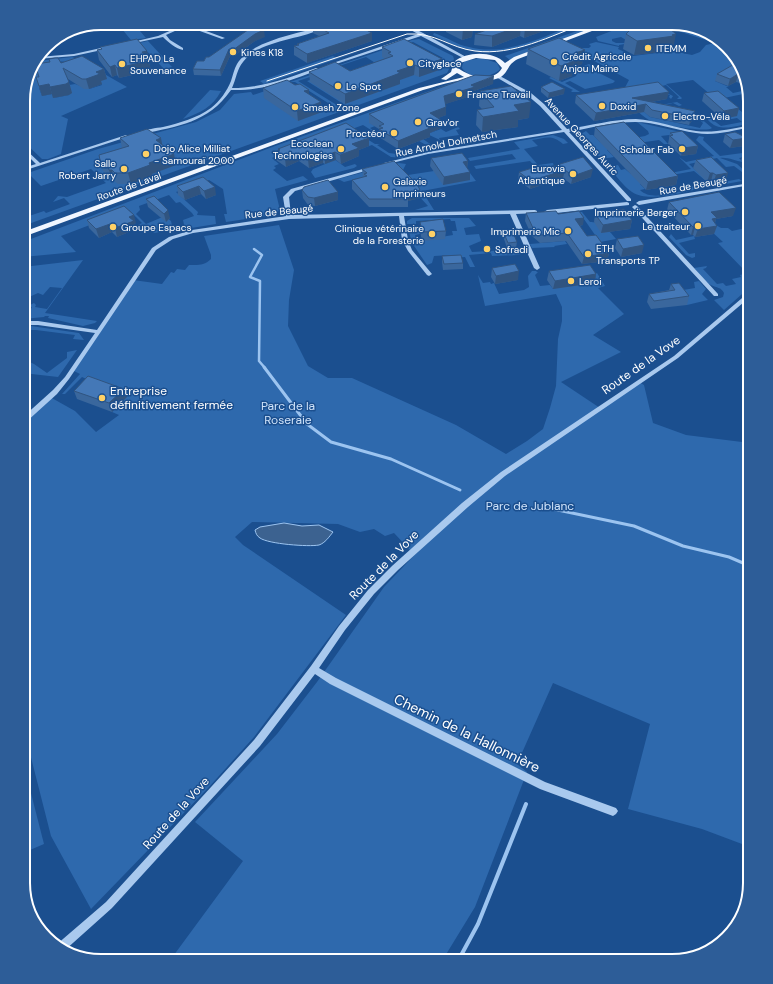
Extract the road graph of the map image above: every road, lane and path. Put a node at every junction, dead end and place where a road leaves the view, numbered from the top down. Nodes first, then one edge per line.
1 (176, 30) edge
2 (198, 30) edge
3 (314, 30) edge
4 (414, 30) edge
5 (578, 30) edge
6 (591, 30) edge
7 (422, 34) junction
8 (164, 35) junction
9 (223, 38) dead end
10 (121, 45) edge
11 (113, 46) edge
12 (182, 49) dead end
13 (45, 57) edge
14 (466, 58) junction
15 (491, 58) junction
16 (326, 66) edge
17 (505, 66) junction
18 (321, 68) edge
19 (456, 69) junction
20 (497, 76) junction
21 (472, 78) junction
22 (230, 89) junction
23 (421, 89) junction
24 (743, 127) edge
25 (565, 131) junction
26 (30, 155) edge
27 (40, 165) junction
28 (381, 165) edge
29 (374, 167) edge
30 (30, 168) edge
31 (743, 185) edge
32 (628, 202) junction
33 (637, 205) junction
34 (401, 214) junction
35 (513, 214) junction
36 (289, 217) junction
37 (30, 232) edge
38 (536, 268) dead end
39 (429, 274) dead end
40 (716, 295) dead end
41 (743, 300) edge
42 (30, 323) edge
43 (99, 332) junction
44 (30, 414) edge
45 (314, 669) junction
46 (613, 810) dead end
47 (65, 943) edge

1 - 8 street
2 - 9 street
3 - 22 street
4 - 7 street
5 - 15 main road
6 - 17 main road
7 - 14 street
7 - 16 street
8 - 10 street
8 - 12 street
11 - 13 street
14 - 15 main road
14 - 19 main road, Route de Laval
15 - 17 main road
17 - 20 main road
18 - 22 street
19 - 21 main road
19 - 23 main road, Route de Laval
20 - 21 main road, Route de Laval
20 - 25 street, Avenue Georges Auric
21 - 23 main road, Route de Laval
22 - 27 street
23 - 37 main road, Route de Laval
24 - 25 street, Rue Arnold Dolmetsch
25 - 28 street, Rue Arnold Dolmetsch
25 - 32 street, Avenue Georges Auric
26 - 27 street
27 - 30 street
29 - 36 street
31 - 33 street, Rue de Beaugé
32 - 33 street
32 - 35 street, Rue de Beaugé
33 - 40 street
34 - 35 street, Rue de Beaugé
34 - 36 street, Rue de Beaugé
34 - 39 street
35 - 38 street
36 - 43 street, Rue de Beaugé
41 - 45 street, Route de la Vove
42 - 43 street
43 - 44 street, Rue de Beaugé
45 - 46 street, Chemin de la Hallonnière
45 - 47 street, Route de la Vove

